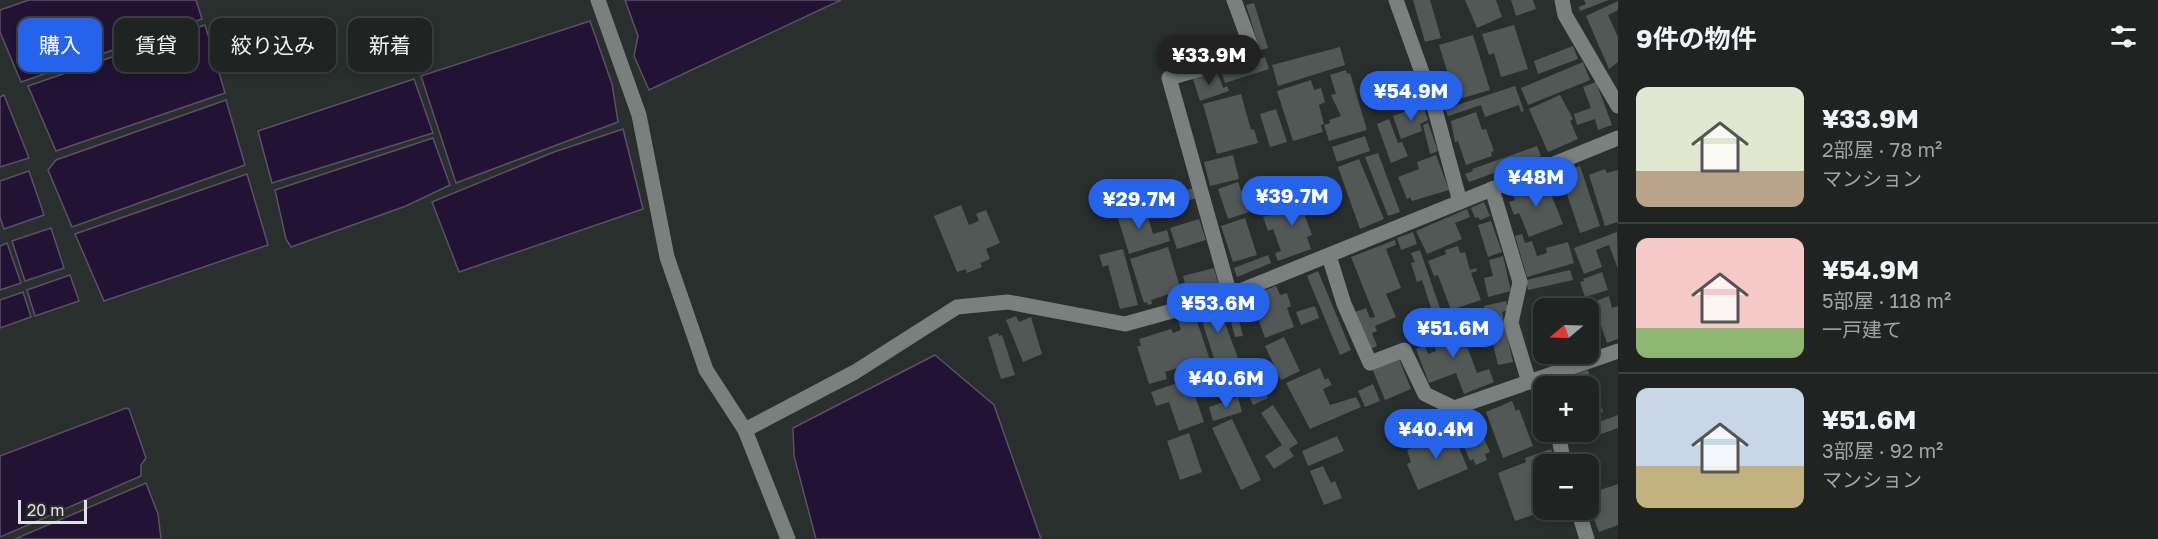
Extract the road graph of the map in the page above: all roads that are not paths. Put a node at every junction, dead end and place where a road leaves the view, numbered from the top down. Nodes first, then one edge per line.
1 (598, 0) edge
2 (1234, 0) edge
3 (1396, 0) edge
4 (1562, 0) edge
5 (1618, 106) edge
6 (1618, 138) edge
7 (1492, 189) junction
8 (1460, 202) junction
9 (1329, 255) junction
10 (1230, 295) junction
11 (1618, 351) edge
12 (1535, 376) edge
13 (1556, 376) edge
14 (1533, 384) edge
15 (746, 430) junction
16 (1581, 520) edge
17 (788, 539) edge
18 (1587, 539) edge

1 - 15 street
2 - 10 street
3 - 8 street
4 - 5 street
6 - 7 street
7 - 8 street
7 - 12 street
8 - 9 street
9 - 10 street
9 - 14 street
10 - 15 street
11 - 13 street
15 - 17 street
16 - 18 street

